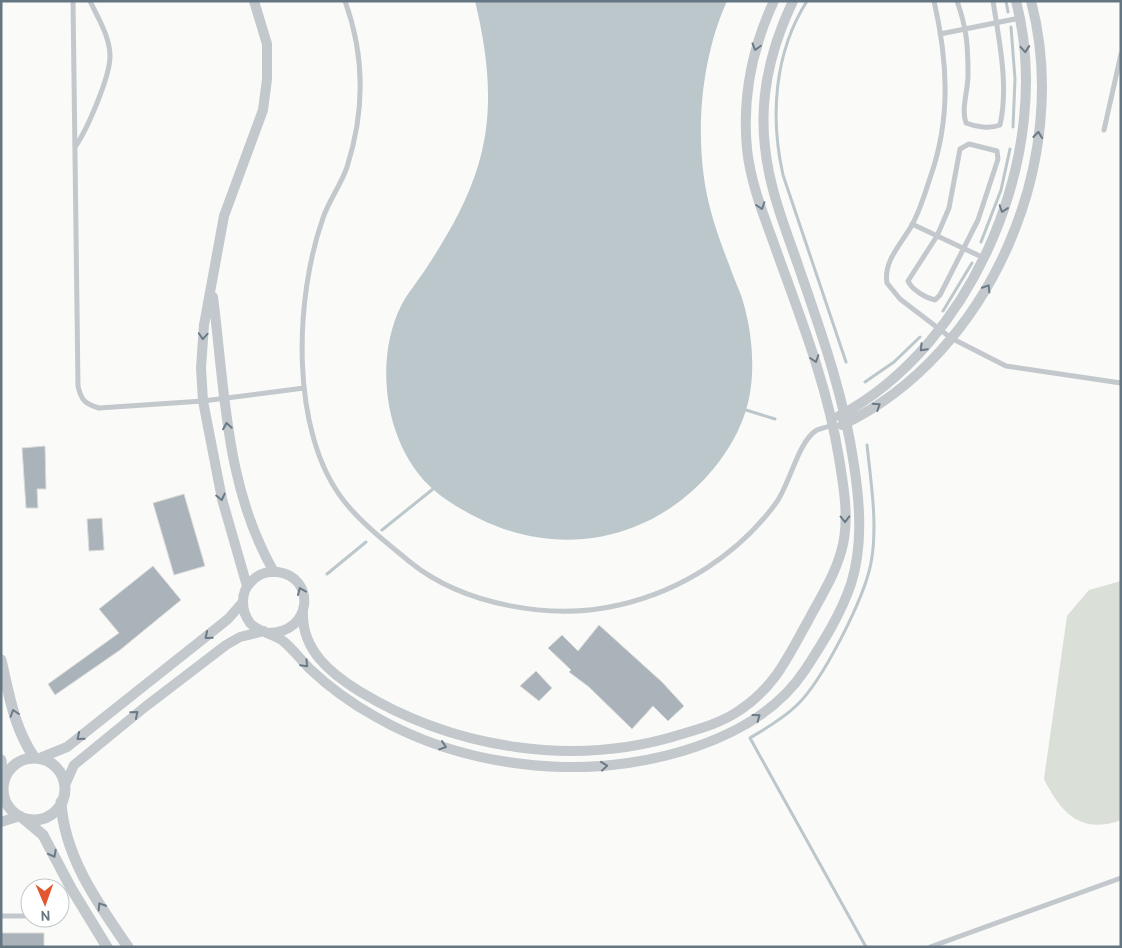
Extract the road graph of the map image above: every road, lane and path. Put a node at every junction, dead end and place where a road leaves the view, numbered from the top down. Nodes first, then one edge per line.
1 (73, 1) edge
2 (90, 1) edge
3 (254, 1) edge
4 (345, 1) edge
5 (774, 1) edge
6 (793, 1) edge
7 (934, 1) edge
8 (957, 1) edge
9 (993, 1) edge
10 (1016, 1) edge
11 (1032, 1) edge
12 (1020, 18) junction
13 (996, 24) junction
14 (967, 29) junction
15 (940, 34) junction
16 (1121, 54) edge
17 (1104, 130) dead end
18 (74, 147) junction
19 (912, 224) junction
20 (937, 236) junction
21 (964, 249) junction
22 (984, 258) junction
23 (212, 288) junction
24 (941, 328) junction
25 (951, 338) junction
26 (1121, 383) edge
27 (304, 388) junction
28 (223, 398) junction
29 (203, 401) junction
30 (846, 418) junction
31 (834, 424) junction
32 (274, 572) junction
33 (248, 586) junction
34 (242, 602) junction
35 (303, 613) junction
36 (266, 632) junction
37 (1, 660) edge
38 (37, 757) junction
39 (1, 760) edge
40 (65, 785) junction
41 (2, 790) edge
42 (61, 802) junction
43 (21, 817) junction
44 (1, 822) edge
45 (1121, 878) edge
46 (1, 916) edge
47 (20, 916) edge
48 (107, 947) edge
49 (128, 947) edge
50 (930, 947) edge

1 - 18 lane
2 - 18 lane
3 - 23 street
4 - 27 lane
5 -> 31 street
6 - 30 street
7 - 15 lane
8 - 14 lane
9 - 13 lane
10 - 12 street
25 -> 11 street
12 - 13 lane
12 -> 22 street
13 - 14 lane
13 - 14 lane
14 - 15 lane
15 - 19 lane
16 - 17 lane
18 - 29 lane
19 - 20 lane
19 - 24 lane
20 - 21 lane
20 - 21 lane
20 - 21 lane
21 - 22 lane
22 - 24 street
23 - 28 street
23 -> 29 street
24 - 25 lane
24 -> 30 street
25 - 26 lane
30 -> 25 street
27 - 28 lane
27 - 31 lane
28 - 29 lane
32 -> 28 street
29 -> 33 street
30 - 31 street
36 -> 30 street
31 -> 35 street
32 - 33 street
35 -> 32 street
33 - 34 street
34 - 36 street
34 -> 38 street
35 - 36 street
40 -> 36 street
38 -> 37 street
38 - 40 street
38 - 41 street
39 - 41 street
40 - 42 street
41 - 43 street
42 - 43 street
49 -> 42 street
43 - 44 street
43 -> 48 street
45 - 50 lane
46 - 47 lane

